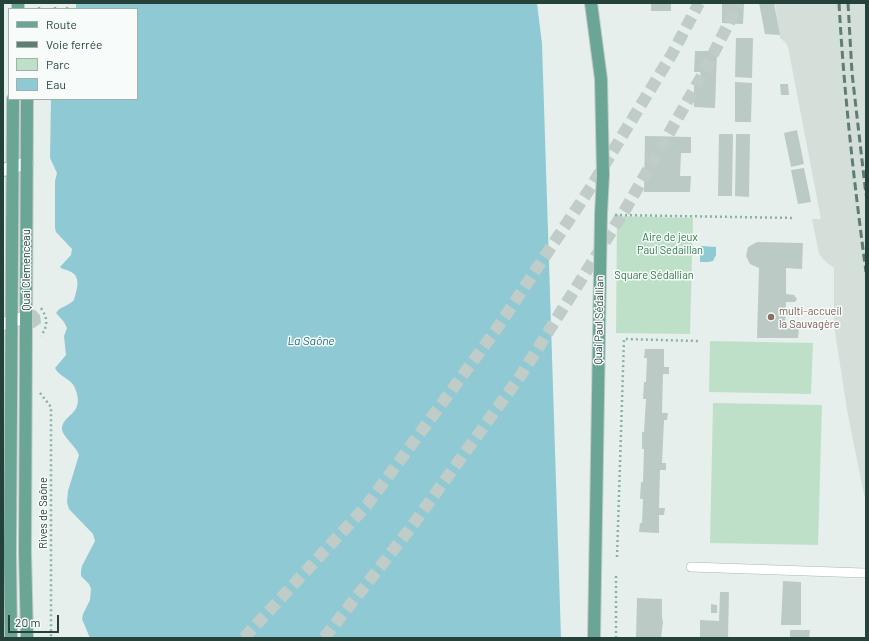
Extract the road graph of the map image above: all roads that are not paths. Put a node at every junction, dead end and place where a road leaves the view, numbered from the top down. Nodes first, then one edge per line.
1 (591, 3) edge
2 (13, 100) edge
3 (27, 100) edge
4 (27, 163) junction
5 (8, 169) edge
6 (26, 317) junction
7 (7, 322) edge
8 (25, 442) junction
9 (11, 443) junction
10 (25, 481) junction
11 (11, 482) junction
12 (11, 529) junction
13 (25, 529) junction
14 (691, 567) dead end
15 (864, 573) dead end
16 (11, 638) edge
17 (27, 638) edge
18 (594, 638) edge

1 - 18 main road, Quai Paul Sédallian
2 - 5 main road, Quai Clemenceau
3 - 4 main road, Quai Clemenceau
4 - 5 street
4 - 6 main road, Quai Clemenceau
5 - 7 main road, Quai Clemenceau
6 - 7 street
6 - 8 main road, Quai Clemenceau
7 - 9 main road, Quai Clemenceau
8 - 9 main road
8 - 10 main road, Quai Clemenceau
9 - 11 main road, Quai Clemenceau
10 - 11 main road
10 - 13 main road, Quai Clemenceau
11 - 12 main road, Quai Clemenceau
12 - 13 main road
12 - 16 main road, Quai Clemenceau
13 - 17 main road, Quai Clemenceau
14 - 15 lane

